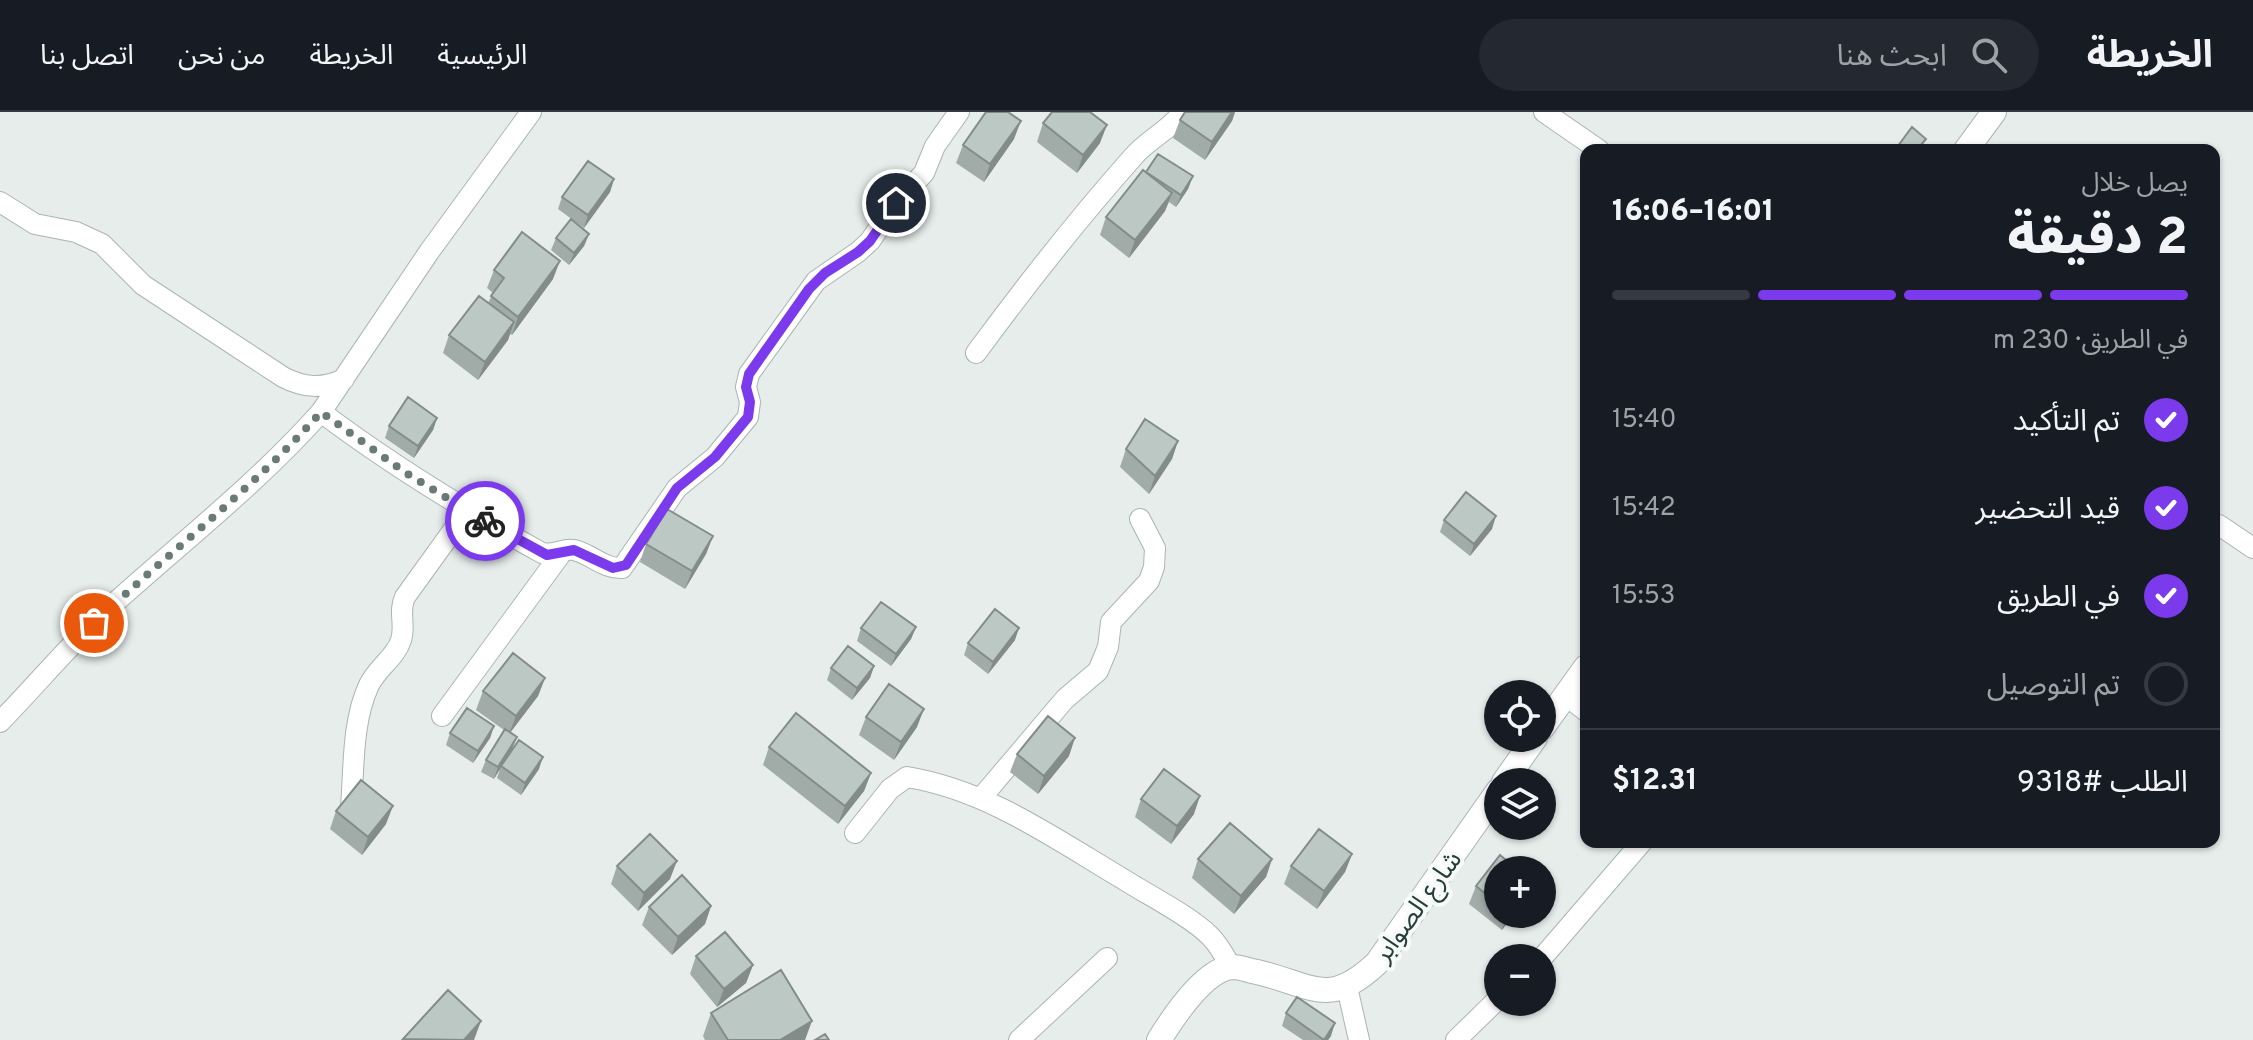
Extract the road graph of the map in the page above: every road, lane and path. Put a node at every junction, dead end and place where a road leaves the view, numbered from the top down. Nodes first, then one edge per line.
1 (959, 112) edge
2 (1183, 112) edge
3 (1544, 112) edge
4 (1994, 112) edge
5 (526, 114) edge
6 (1590, 144) edge
7 (1970, 144) edge
8 (0, 202) edge
9 (976, 353) dead end
10 (344, 379) junction
11 (321, 412) junction
12 (467, 511) junction
13 (1140, 519) dead end
14 (2220, 526) edge
15 (2253, 548) edge
16 (563, 551) junction
17 (1580, 675) edge
18 (1565, 695) junction
19 (1580, 706) edge
20 (1556, 708) edge
21 (442, 716) dead end
22 (0, 722) edge
23 (981, 798) junction
24 (351, 808) edge
25 (1484, 811) edge
26 (855, 833) dead end
27 (1637, 848) edge
28 (1554, 944) edge
29 (1107, 958) dead end
30 (1231, 967) junction
31 (1347, 987) junction
32 (1484, 1011) edge
33 (1019, 1040) edge
34 (1159, 1040) edge
35 (1359, 1040) edge
36 (1456, 1040) edge

1 - 16 street
2 - 9 street
3 - 6 street
4 - 7 street
5 - 10 street
8 - 10 street
10 - 11 street
11 - 12 street
11 - 22 street
12 - 16 street
12 - 24 street
13 - 23 street
14 - 15 street
16 - 21 street
17 - 18 street
18 - 19 street
18 - 20 street
23 - 26 street
23 - 30 street
25 - 31 street, شارع الصوابر
27 - 28 street
29 - 33 street
30 - 31 street
30 - 34 street
31 - 35 street
32 - 36 street

